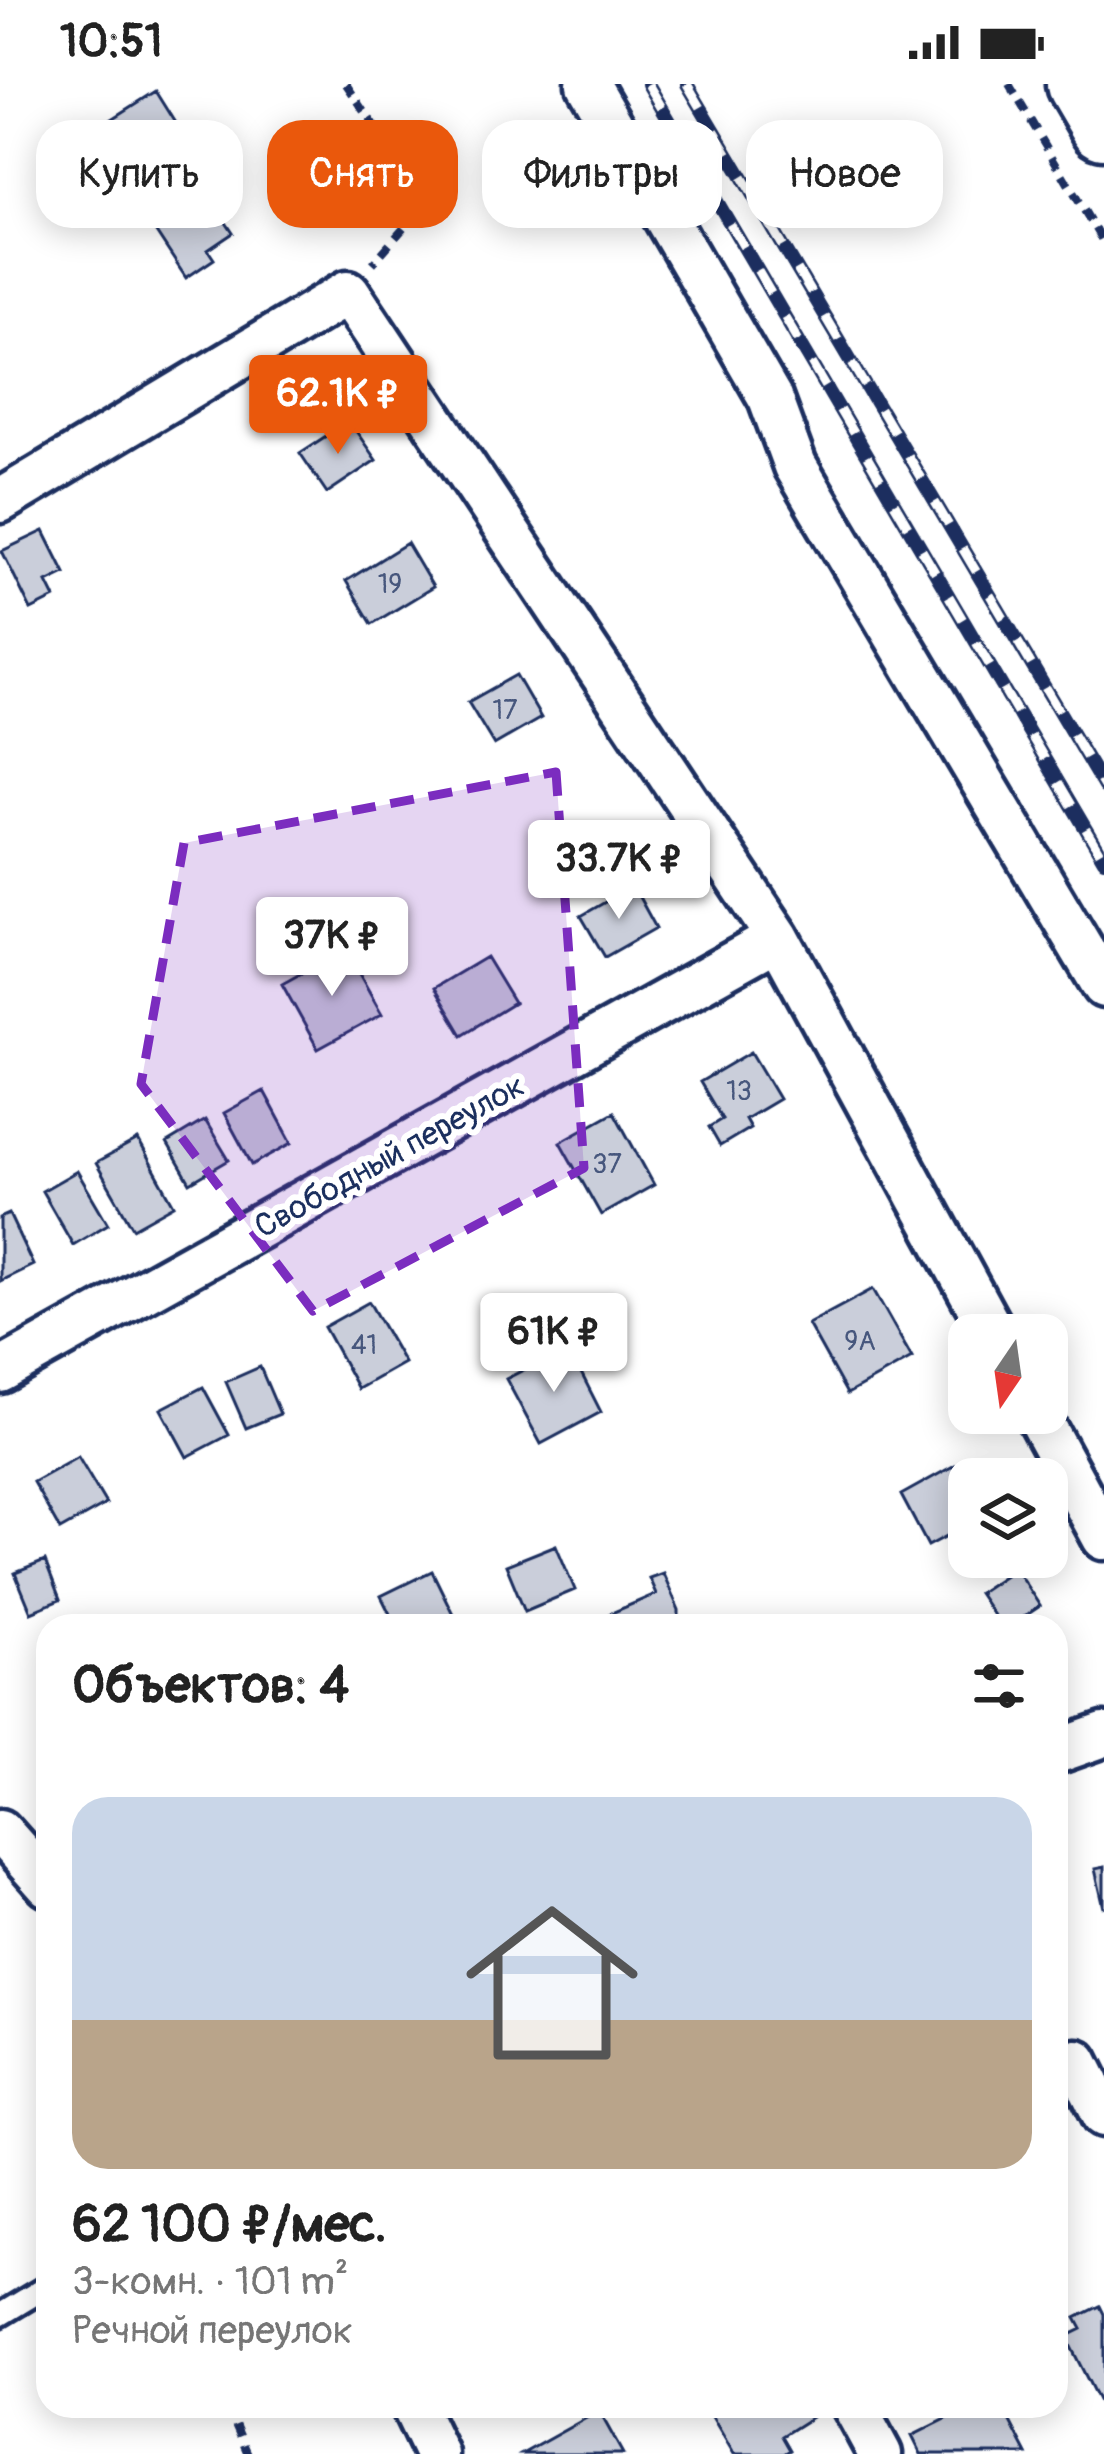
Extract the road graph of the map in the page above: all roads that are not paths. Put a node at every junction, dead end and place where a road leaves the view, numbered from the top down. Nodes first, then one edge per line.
1 (588, 84) edge
2 (1080, 84) edge
3 (1104, 125) edge
4 (0, 501) edge
5 (778, 938) junction
6 (1104, 986) edge
7 (983, 1314) edge
8 (0, 1371) edge
9 (1047, 1434) edge
10 (1104, 1538) edge
11 (1104, 1735) edge
12 (1068, 1748) edge
13 (0, 1831) edge
14 (36, 1872) edge
15 (1079, 2060) edge
16 (1104, 2115) edge
17 (36, 2293) edge
18 (0, 2314) edge
19 (419, 2418) edge
20 (860, 2418) edge
21 (436, 2454) edge
22 (880, 2454) edge

1 - 6 street
2 - 3 main road
4 - 5 street
5 - 7 street
5 - 8 street, Свободный переулок
9 - 10 street
11 - 12 street
13 - 14 street
15 - 16 street
17 - 18 lane
19 - 21 street
20 - 22 street

